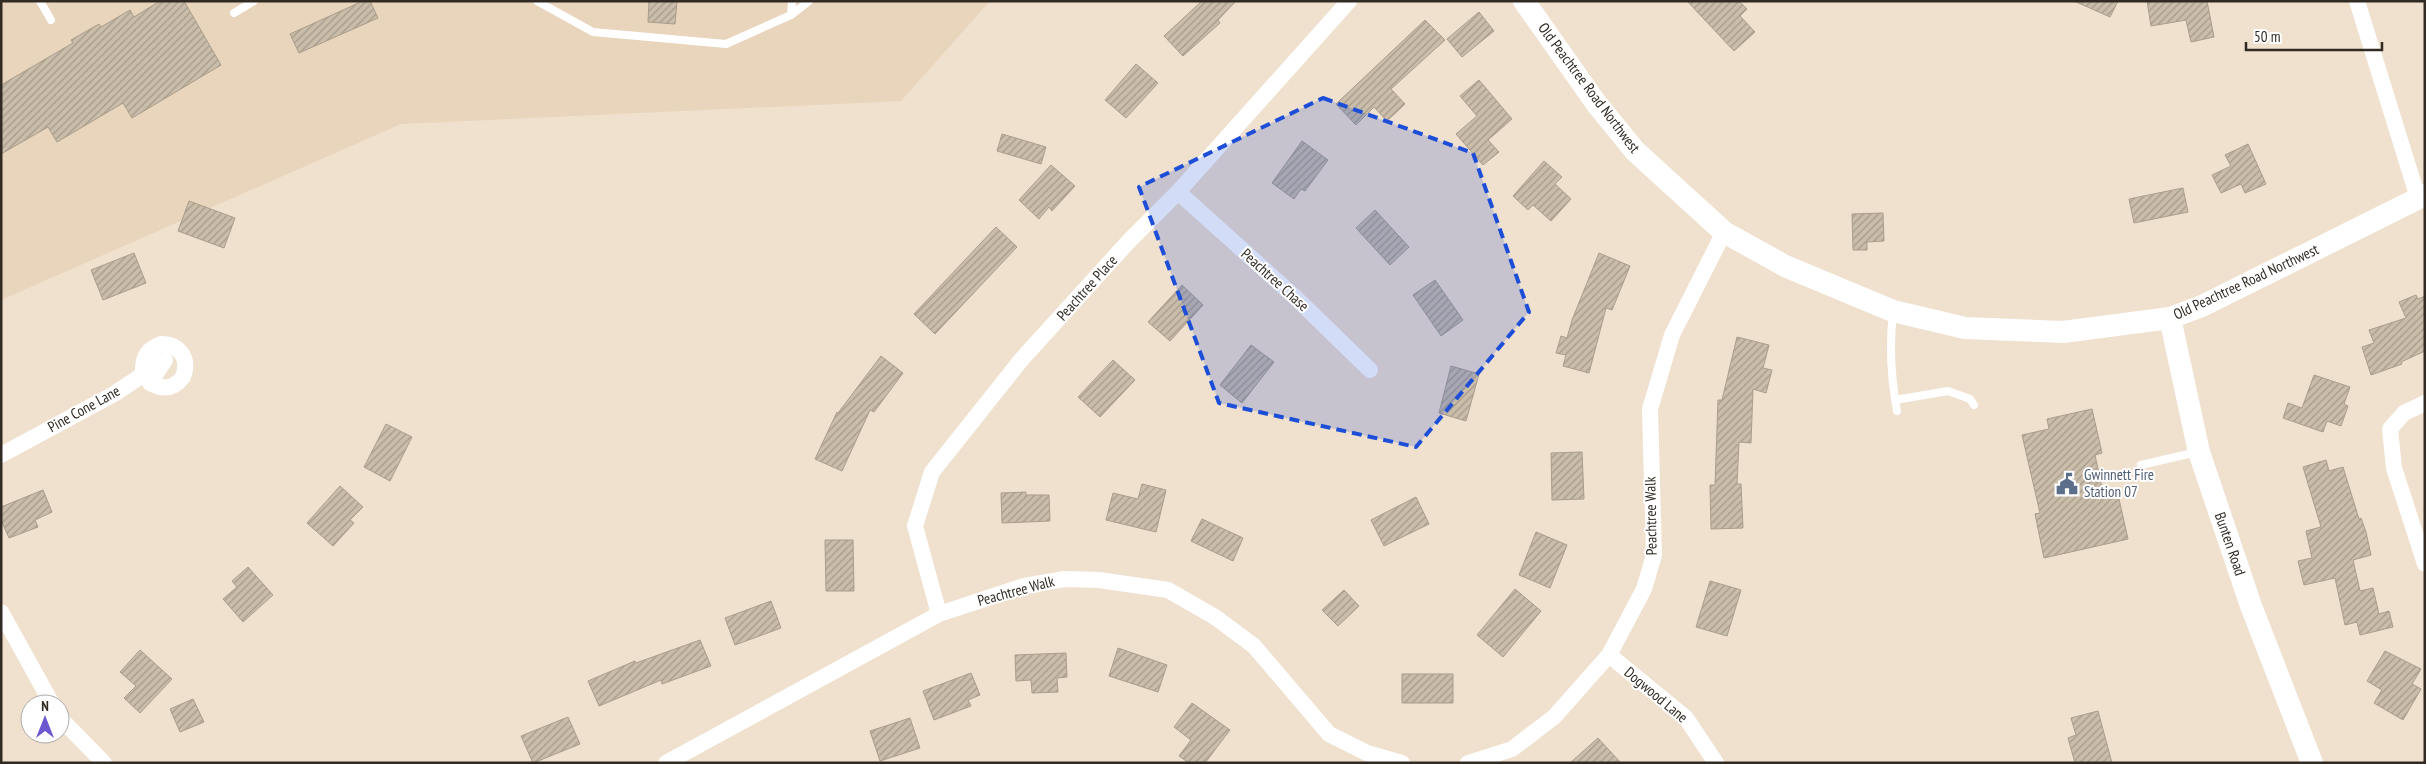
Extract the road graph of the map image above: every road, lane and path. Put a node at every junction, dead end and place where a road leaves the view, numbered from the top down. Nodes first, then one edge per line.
1 (40, 1) edge
2 (254, 1) edge
3 (537, 1) edge
4 (792, 1) edge
5 (809, 1) edge
6 (1349, 1) edge
7 (1524, 1) edge
8 (2357, 1) edge
9 (234, 13) dead end
10 (791, 15) junction
11 (51, 20) dead end
12 (1178, 192) junction
13 (2421, 196) edge
14 (1724, 232) junction
15 (1893, 312) junction
16 (2170, 318) junction
17 (165, 360) dead end
18 (1370, 370) dead end
19 (1895, 400) junction
20 (2425, 403) edge
21 (1974, 405) dead end
22 (1897, 411) dead end
23 (2199, 452) junction
24 (1, 455) edge
25 (2141, 465) dead end
26 (2425, 564) edge
27 (1, 612) edge
28 (939, 614) junction
29 (1609, 656) junction
30 (46, 694) edge
31 (70, 728) edge
32 (104, 763) edge
33 (666, 763) edge
34 (1402, 763) edge
35 (1468, 763) edge
36 (1716, 763) edge
37 (2312, 763) edge

1 - 11 lane
2 - 9 lane
3 - 10 lane
4 - 10 lane
5 - 10 lane
6 - 12 street, Peachtree Place
7 - 14 main road, Old Peachtree Road Northwest
8 - 13 street
12 - 18 street, Peachtree Chase
12 - 28 street, Peachtree Place
13 - 16 main road, Old Peachtree Road Northwest
14 - 15 main road, Old Peachtree Road Northwest
14 - 29 street, Peachtree Walk
15 - 16 main road, Old Peachtree Road Northwest
15 - 19 lane
16 - 23 main road, Bunten Road
17 - 24 street, Pine Cone Lane
19 - 21 lane
19 - 22 lane
20 - 26 street
23 - 25 lane
23 - 37 main road, Bunten Road
27 - 30 street
28 - 33 street, Peachtree Walk
28 - 34 street, Peachtree Walk
29 - 35 street, Peachtree Walk
29 - 36 street, Dogwood Lane
31 - 32 street

